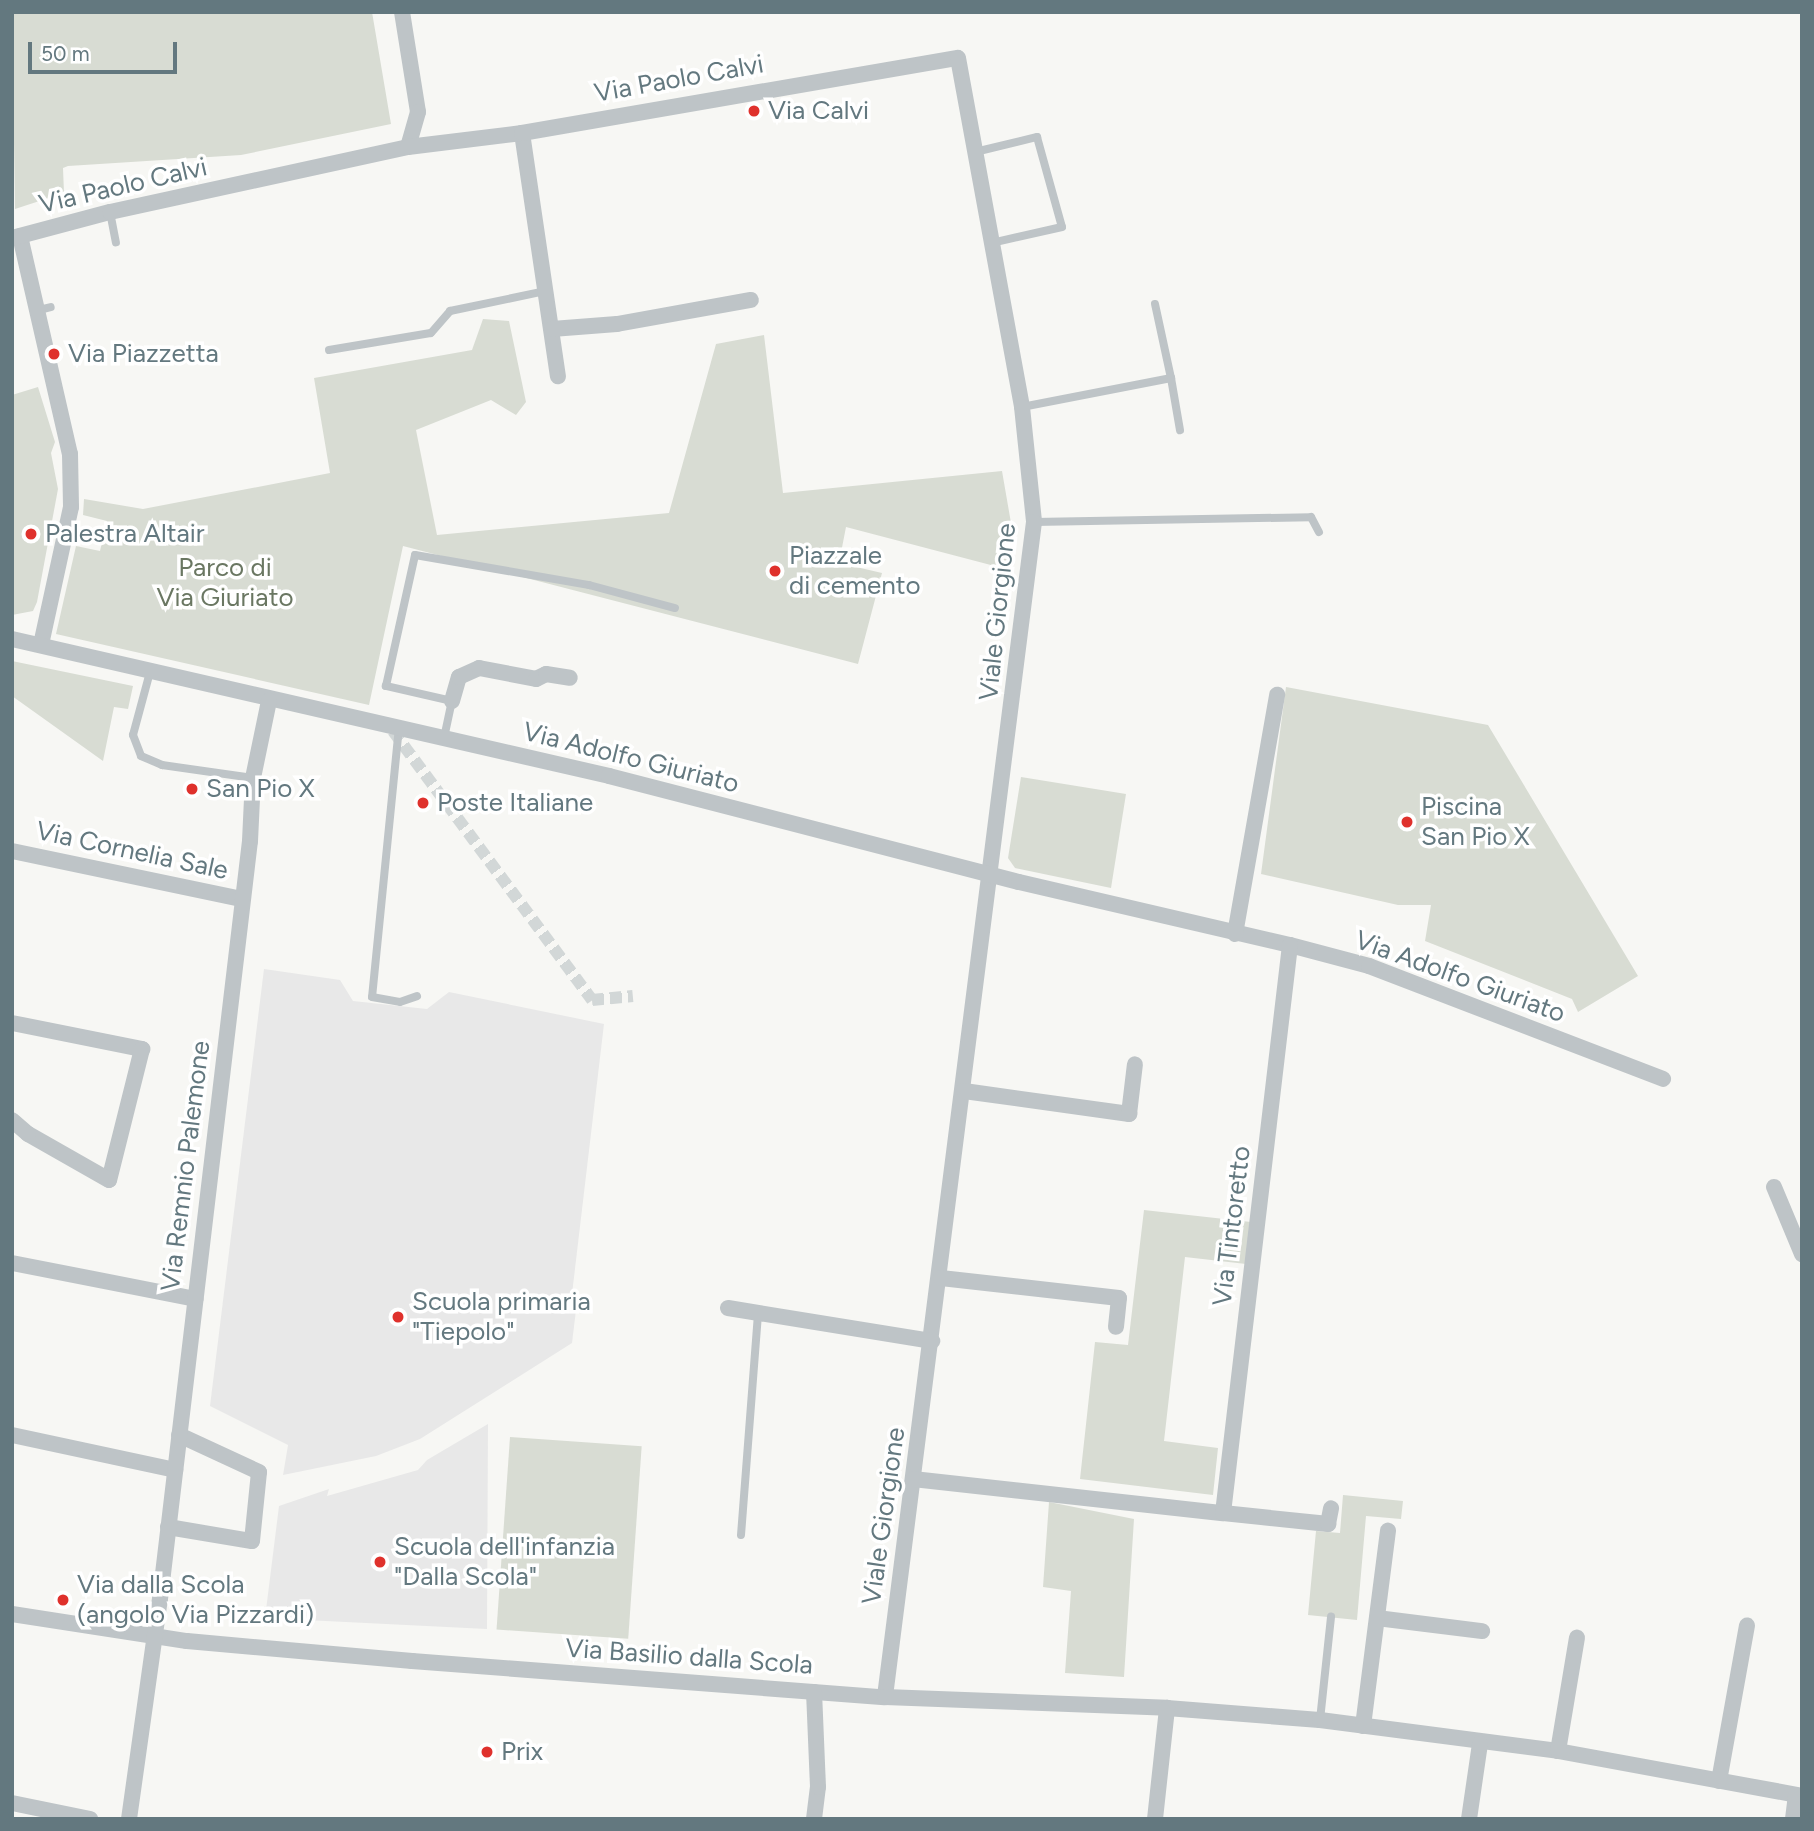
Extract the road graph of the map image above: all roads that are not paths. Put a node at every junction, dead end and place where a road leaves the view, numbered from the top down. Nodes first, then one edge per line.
1 (402, 12) edge
2 (958, 58) joint
3 (522, 133) junction
4 (408, 148) junction
5 (975, 152) junction
6 (110, 212) junction
7 (16, 237) edge
8 (116, 242) dead end
9 (991, 243) junction
10 (546, 291) junction
11 (751, 300) dead end
12 (1155, 304) dead end
13 (552, 329) junction
14 (329, 350) dead end
15 (558, 376) dead end
16 (1171, 378) junction
17 (1022, 407) junction
18 (1180, 430) dead end
19 (1034, 522) junction
20 (1319, 531) dead end
21 (675, 608) dead end
22 (12, 639) edge
23 (41, 645) junction
24 (149, 672) junction
25 (570, 678) dead end
26 (1277, 695) dead end
27 (269, 701) junction
28 (452, 701) junction
29 (399, 727) junction
30 (444, 738) junction
31 (253, 778) junction
32 (12, 851) edge
33 (990, 875) junction
34 (242, 899) junction
35 (1235, 934) junction
36 (1290, 945) junction
37 (417, 996) dead end
38 (12, 1023) edge
39 (1135, 1064) dead end
40 (1663, 1079) dead end
41 (964, 1091) junction
42 (12, 1119) edge
43 (1774, 1187) dead end
44 (1802, 1254) edge
45 (12, 1263) edge
46 (941, 1278) junction
47 (195, 1299) junction
48 (728, 1308) dead end
49 (758, 1313) junction
50 (1116, 1327) dead end
51 (932, 1341) junction
52 (12, 1435) edge
53 (179, 1435) junction
54 (174, 1470) junction
55 (913, 1479) junction
56 (1331, 1508) dead end
57 (1223, 1513) junction
58 (168, 1527) junction
59 (1388, 1531) dead end
60 (741, 1535) dead end
61 (12, 1614) edge
62 (1331, 1617) dead end
63 (1377, 1618) junction
64 (1747, 1625) dead end
65 (1482, 1631) dead end
66 (156, 1637) junction
67 (1577, 1638) dead end
68 (814, 1692) junction
69 (885, 1697) junction
70 (1167, 1708) junction
71 (1320, 1720) junction
72 (1363, 1726) junction
73 (1480, 1744) junction
74 (1558, 1751) junction
75 (1719, 1781) junction
76 (1799, 1796) edge
77 (12, 1803) edge
78 (90, 1819) edge
79 (129, 1819) edge
80 (814, 1819) edge
81 (1155, 1819) edge
82 (1469, 1819) edge
83 (1793, 1819) edge

1 - 4 street
2 - 3 street, Via Paolo Calvi
2 - 5 street, Viale Giorgione
3 - 4 street, Via Paolo Calvi
3 - 10 street
4 - 6 street, Via Paolo Calvi
5 - 9 street, Viale Giorgione
5 - 9 lane
6 - 7 street, Via Paolo Calvi
6 - 8 lane
7 - 23 street
9 - 17 street, Viale Giorgione
10 - 13 street
10 - 14 lane
11 - 13 street
12 - 16 lane
13 - 15 street
16 - 17 lane
16 - 18 lane
17 - 19 street, Viale Giorgione
19 - 20 lane
19 - 33 street, Viale Giorgione
21 - 28 lane
22 - 23 street, Via Adolfo Giuriato
23 - 24 street, Via Adolfo Giuriato
24 - 27 street, Via Adolfo Giuriato
24 - 31 lane
25 - 28 street
26 - 35 street
27 - 29 street, Via Adolfo Giuriato
27 - 31 street, Via Remnio Palemone
28 - 30 lane
29 - 30 street, Via Adolfo Giuriato
29 - 37 lane
30 - 33 street, Via Adolfo Giuriato
31 - 34 street, Via Remnio Palemone
32 - 34 street, Via Cornelia Sale
33 - 35 street, Via Adolfo Giuriato
33 - 41 street, Viale Giorgione
34 - 47 street, Via Remnio Palemone
35 - 36 street, Via Adolfo Giuriato
36 - 40 street, Via Adolfo Giuriato
36 - 57 street, Via Tintoretto
38 - 42 street
39 - 41 street
41 - 46 street, Viale Giorgione
43 - 44 street
45 - 47 street
46 - 50 street
46 - 51 street, Viale Giorgione
47 - 53 street, Via Remnio Palemone
48 - 49 street
49 - 51 street
49 - 60 lane
51 - 55 street, Viale Giorgione
52 - 54 street
53 - 54 street, Via Remnio Palemone
53 - 58 street
54 - 58 street, Via Remnio Palemone
55 - 57 street
55 - 69 street, Viale Giorgione
56 - 57 street
58 - 66 street, Via Remnio Palemone
59 - 63 street
61 - 66 street, Via Basilio dalla Scola
62 - 71 lane
63 - 65 street
63 - 72 street
64 - 75 street
66 - 68 street, Via Basilio dalla Scola
66 - 79 street, Via Remnio Palemone
67 - 74 street
68 - 69 street, Via Basilio dalla Scola
68 - 80 street
69 - 70 street, Via Basilio dalla Scola
70 - 71 street, Via Basilio dalla Scola
70 - 81 street
71 - 72 street, Via Basilio dalla Scola
72 - 73 street, Via Basilio dalla Scola
73 - 74 street, Via Basilio dalla Scola
73 - 82 street
74 - 75 street, Via Basilio dalla Scola
75 - 76 street, Via Basilio dalla Scola
76 - 83 street
77 - 78 street

